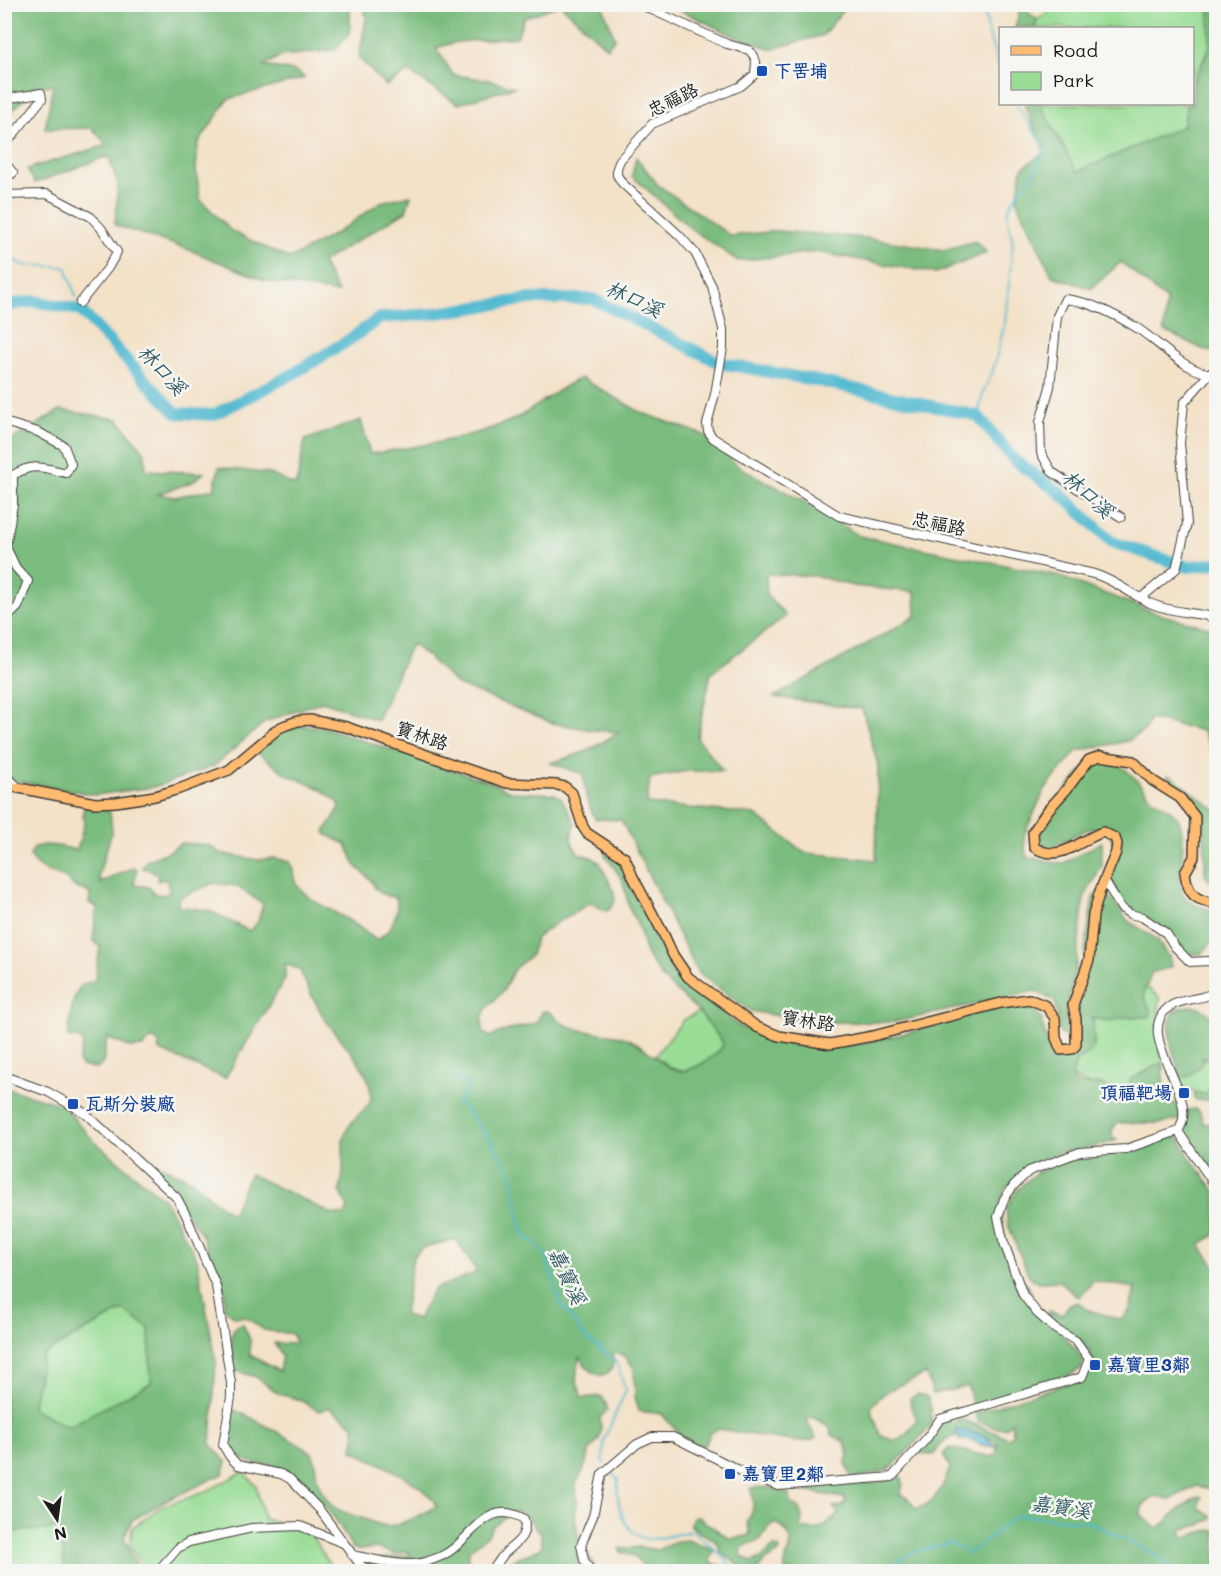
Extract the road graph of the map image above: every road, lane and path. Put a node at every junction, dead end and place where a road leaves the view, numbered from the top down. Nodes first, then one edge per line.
1 (639, 4) edge
2 (4, 99) edge
3 (4, 138) edge
4 (4, 161) edge
5 (4, 179) edge
6 (4, 195) edge
7 (80, 303) dead end
8 (1213, 374) edge
9 (4, 423) edge
10 (1121, 517) dead end
11 (1141, 598) junction
12 (1215, 616) edge
13 (4, 621) edge
14 (4, 774) edge
15 (4, 785) edge
16 (19, 788) junction
17 (1105, 881) junction
18 (1216, 904) edge
19 (1216, 963) edge
20 (1216, 991) edge
21 (4, 1076) edge
22 (1178, 1131) junction
23 (1216, 1187) edge
24 (344, 1544) junction
25 (352, 1555) junction
26 (157, 1572) edge
27 (376, 1572) edge
28 (494, 1572) edge
29 (591, 1572) edge

1 - 11 street, 忠福路
2 - 3 street
4 - 5 street
6 - 7 street
8 - 10 street
8 - 11 street
9 - 13 street
11 - 12 street, 忠福路
14 - 16 street
15 - 16 main road, 寶林路
16 - 17 main road, 寶林路
17 - 18 main road, 寶林路
17 - 19 street
20 - 22 street
21 - 24 street
22 - 23 street
22 - 29 street
24 - 25 street
24 - 26 street
25 - 27 street
25 - 28 street

